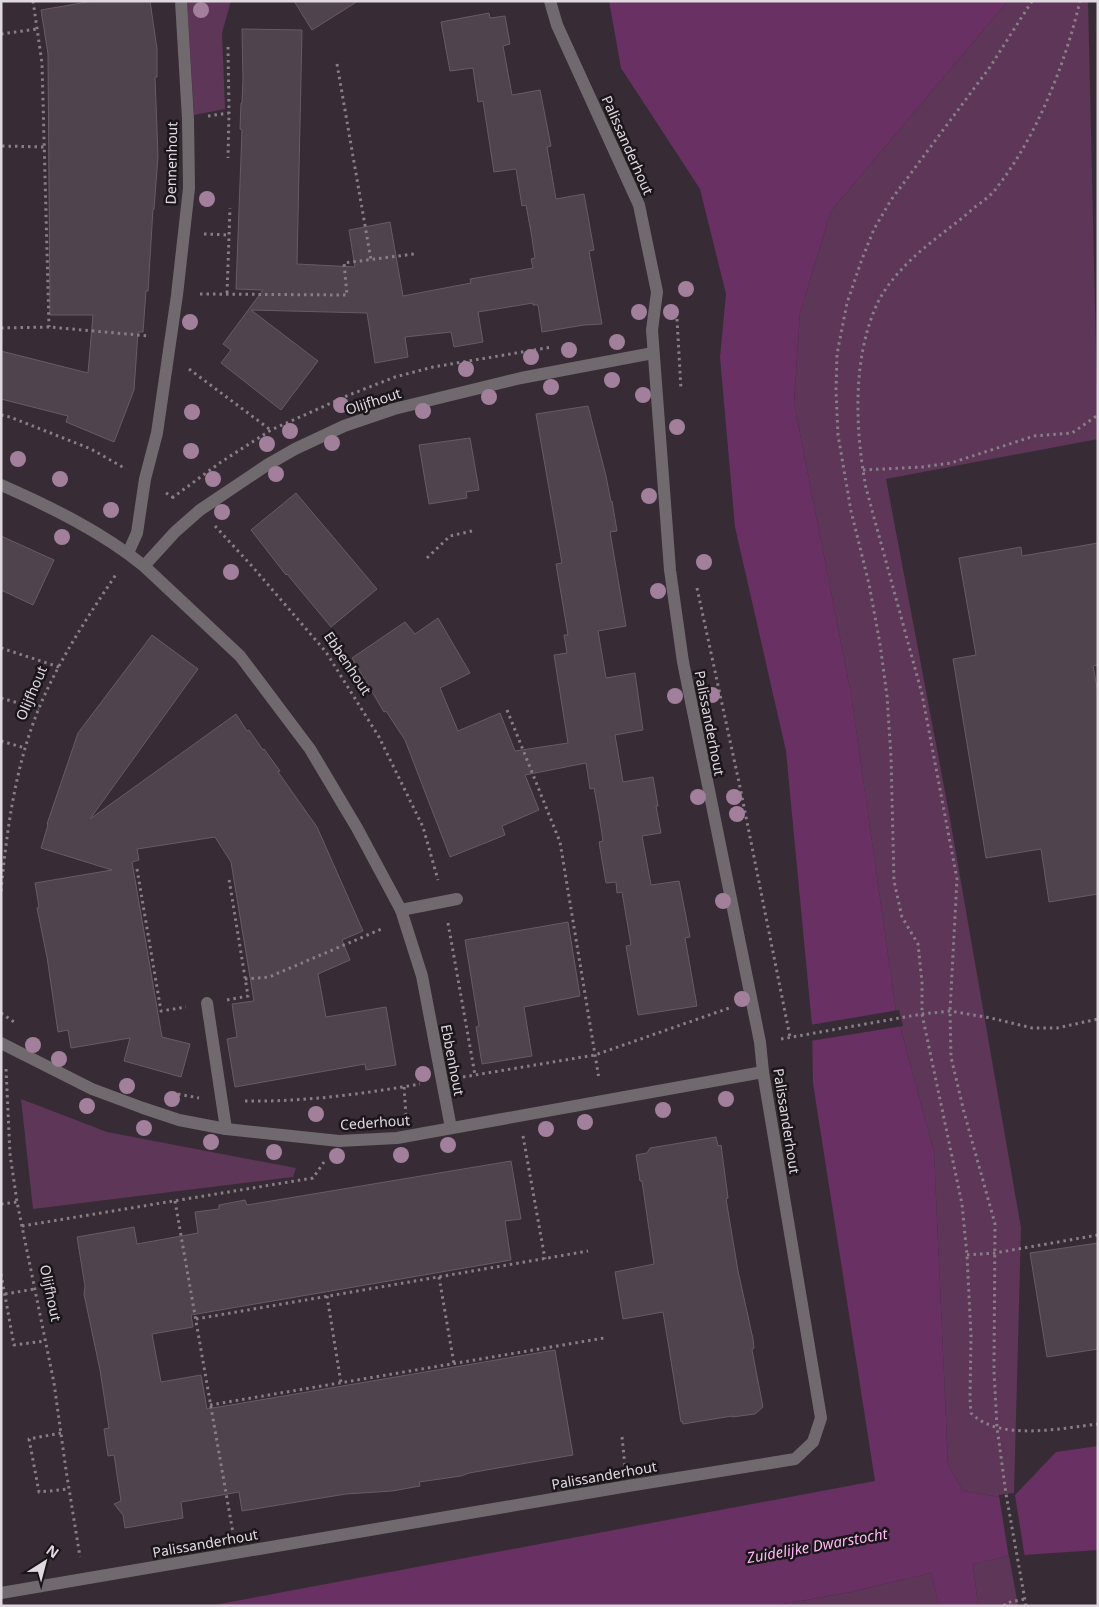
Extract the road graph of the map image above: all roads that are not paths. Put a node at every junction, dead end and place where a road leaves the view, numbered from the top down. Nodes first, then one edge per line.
1 (181, 1) edge
2 (550, 1) edge
3 (653, 353) junction
4 (1, 485) edge
5 (128, 553) junction
6 (144, 566) junction
7 (458, 899) dead end
8 (403, 915) junction
9 (207, 1003) road end
10 (4, 1044) edge
11 (763, 1072) junction
12 (450, 1128) junction
13 (226, 1129) junction
14 (1, 1593) edge

1 - 5 street, Dennenhout
2 - 3 street, Palissanderhout
3 - 6 street, Olijfhout
3 - 11 street, Palissanderhout
4 - 5 street, Ebbenhout
5 - 6 street, Ebbenhout
6 - 8 street, Ebbenhout
7 - 8 street
8 - 12 street, Ebbenhout
9 - 13 street
10 - 13 street, Cederhout
11 - 12 street, Cederhout
11 - 14 street, Palissanderhout
12 - 13 street, Cederhout

